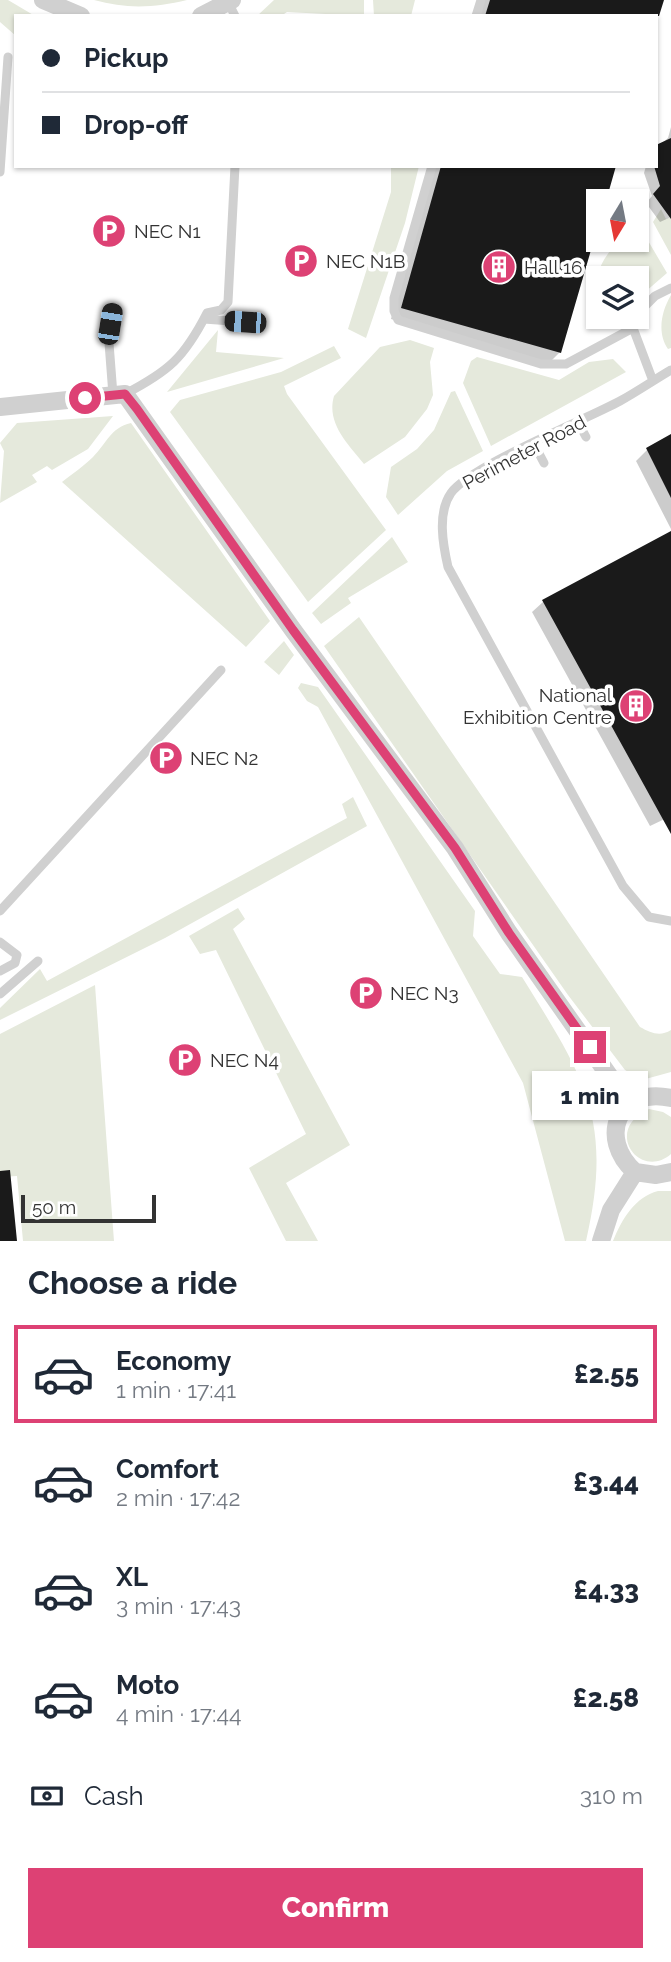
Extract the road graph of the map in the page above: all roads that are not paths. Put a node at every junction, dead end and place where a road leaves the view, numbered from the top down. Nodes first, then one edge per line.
1 (43, 0) edge
2 (232, 6) edge
3 (76, 14) edge
4 (207, 14) edge
5 (8, 57) dead end
6 (235, 168) edge
7 (431, 168) edge
8 (0, 172) edge
9 (671, 288) edge
10 (649, 302) edge
11 (113, 307) dead end
12 (204, 319) junction
13 (245, 322) dead end
14 (631, 329) edge
15 (633, 329) edge
16 (671, 370) edge
17 (653, 381) junction
18 (119, 394) junction
19 (1, 408) edge
20 (578, 422) junction
21 (586, 437) dead end
22 (534, 444) junction
23 (544, 463) dead end
24 (221, 670) dead end
25 (0, 911) edge
26 (671, 921) edge
27 (0, 942) edge
28 (38, 961) dead end
29 (0, 971) edge
30 (0, 994) edge
31 (666, 1094) edge
32 (629, 1104) junction
33 (671, 1171) edge
34 (635, 1172) junction
35 (601, 1241) edge

1 - 3 street
2 - 4 street
5 - 8 lane
6 - 12 lane
7 - 14 lane
9 - 10 lane
11 - 18 lane
12 - 13 lane
12 - 18 lane
15 - 17 lane
16 - 17 lane, Perimeter Road
17 - 20 lane, Perimeter Road
18 - 19 street
18 - 32 street
20 - 21 lane
20 - 22 lane, Perimeter Road
22 - 23 lane
22 - 26 lane, Perimeter Road
24 - 25 lane
27 - 29 lane
28 - 30 lane
31 - 32 street
32 - 34 street
33 - 34 street
34 - 35 street

